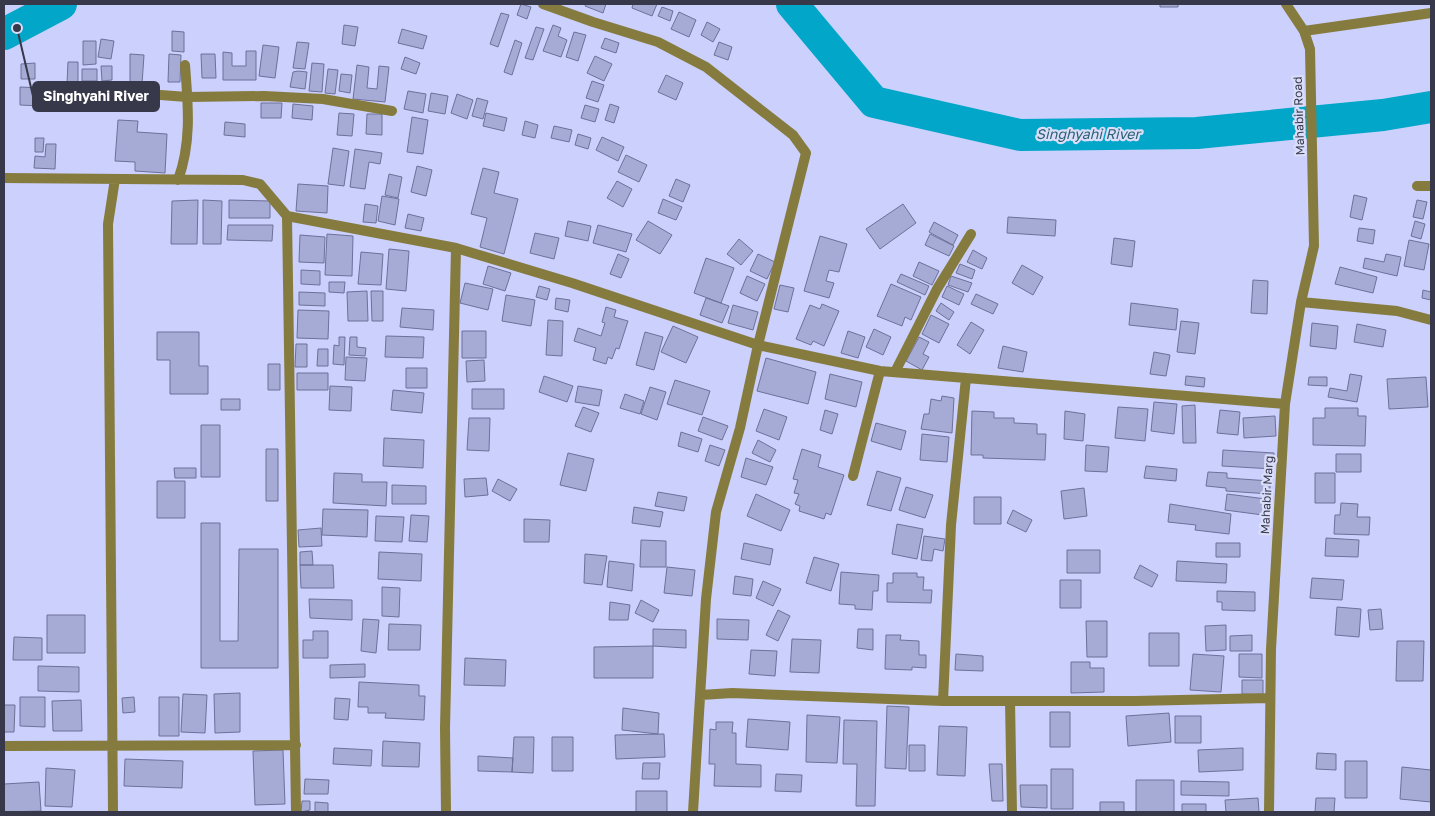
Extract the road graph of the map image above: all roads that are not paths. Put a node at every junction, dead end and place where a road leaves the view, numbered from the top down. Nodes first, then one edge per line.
1 (544, 4) edge
2 (1286, 4) edge
3 (1431, 13) edge
4 (1304, 31) junction
5 (186, 65) dead end
6 (187, 97) junction
7 (54, 98) dead end
8 (392, 110) dead end
9 (4, 178) edge
10 (115, 179) junction
11 (178, 180) junction
12 (1314, 182) joint
13 (1417, 186) dead end
14 (1431, 186) edge
15 (287, 216) junction
16 (971, 234) dead end
17 (456, 248) junction
18 (1301, 302) junction
19 (1431, 320) edge
20 (758, 345) junction
21 (880, 371) junction
22 (895, 372) junction
23 (966, 378) junction
24 (1285, 404) junction
25 (853, 476) dead end
26 (701, 694) junction
27 (1269, 698) junction
28 (1010, 700) junction
29 (943, 701) junction
30 (113, 744) junction
31 (296, 745) junction
32 (4, 746) edge
33 (113, 812) edge
34 (296, 812) edge
35 (446, 812) edge
36 (693, 812) edge
37 (1012, 812) edge
38 (1269, 812) edge

1 - 20 street
2 - 4 street
3 - 4 street
4 - 12 street, Mahabir Road
5 - 6 street
6 - 7 street
6 - 8 street
6 - 11 street
9 - 10 street
10 - 11 street
10 - 30 street
11 - 15 street
12 - 18 street, Mahabir Marg
13 - 14 street
15 - 17 street
15 - 31 street
16 - 22 street
17 - 20 street
17 - 35 street
18 - 19 street
18 - 24 street, Mahabir Marg
20 - 21 street
20 - 26 street
21 - 22 street
21 - 25 street
22 - 23 street
23 - 24 street
23 - 29 street
24 - 27 street, Mahabir Marg
26 - 29 street
26 - 36 street
27 - 28 street
27 - 38 street, Mahabir Marg
28 - 29 street
28 - 37 street
30 - 31 street
30 - 32 street
30 - 33 street
31 - 34 street

